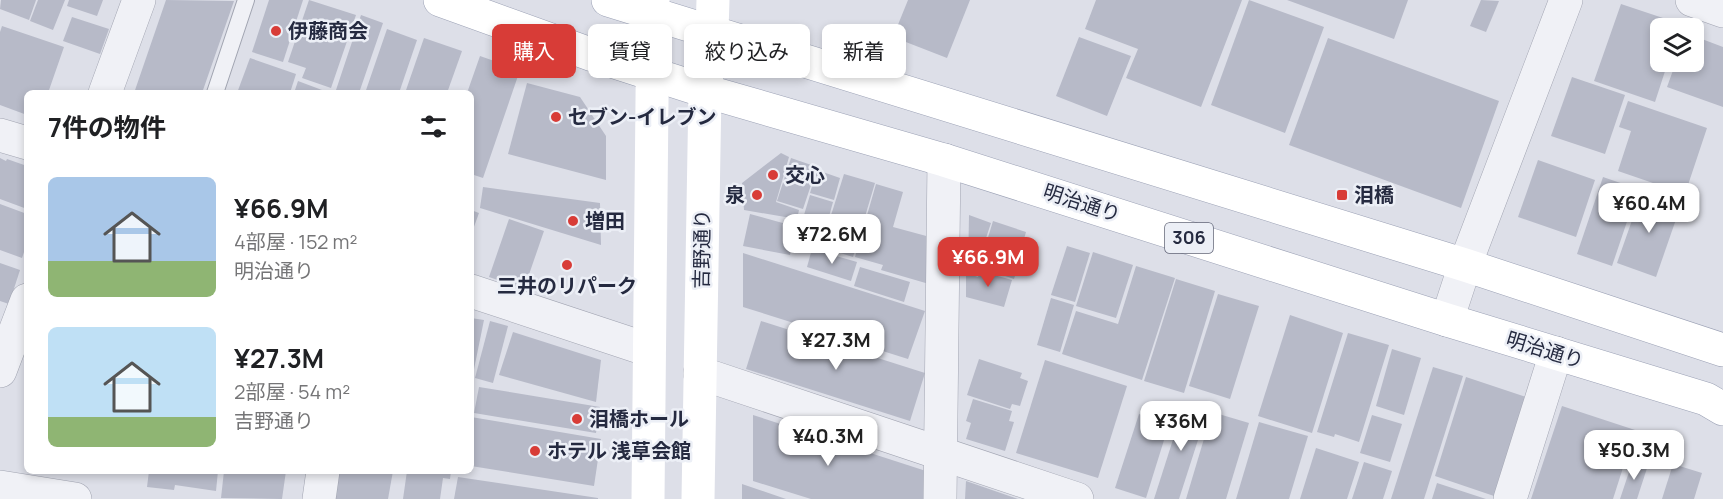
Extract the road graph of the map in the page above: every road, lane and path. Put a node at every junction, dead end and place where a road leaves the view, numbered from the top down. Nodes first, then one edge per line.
1 (140, 0) edge
2 (246, 0) edge
3 (440, 0) edge
4 (608, 0) edge
5 (1566, 0) edge
6 (1692, 0) edge
7 (653, 7) edge
8 (1723, 11) edge
9 (712, 16) edge
10 (653, 24) edge
11 (588, 53) edge
12 (653, 78) edge
13 (665, 78) edge
14 (106, 90) edge
15 (216, 90) edge
16 (705, 92) junction
17 (0, 135) edge
18 (24, 142) edge
19 (944, 160) junction
20 (1465, 265) junction
21 (474, 292) edge
22 (24, 308) edge
23 (1447, 320) junction
24 (650, 350) junction
25 (1723, 350) edge
26 (1556, 353) junction
27 (0, 371) edge
28 (700, 373) junction
29 (1723, 409) edge
30 (941, 454) junction
31 (323, 474) edge
32 (0, 487) edge
33 (75, 499) edge
34 (320, 499) edge
35 (648, 499) edge
36 (698, 499) edge
37 (940, 499) edge
38 (1077, 499) edge
39 (1510, 499) edge

1 - 14 street
2 - 15 lane
3 - 11 main road, 明治通り / 306
4 - 7 main road
5 - 20 street
6 - 8 street
7 - 9 main road
7 - 10 main road
9 - 16 main road, 吉野通り
9 - 20 main road
12 - 24 main road
13 - 16 main road, 明治通り / 306
16 - 19 main road, 明治通り / 306
16 - 28 main road, 吉野通り
17 - 18 street
19 - 23 main road, 明治通り / 306
19 - 30 street
20 - 23 street
20 - 25 main road
21 - 24 street
22 - 27 street
23 - 26 main road, 明治通り / 306
24 - 35 main road
26 - 29 main road, 明治通り / 306
26 - 39 street
28 - 30 street
28 - 36 main road, 吉野通り
30 - 37 street
30 - 38 street
31 - 34 street
32 - 33 street

